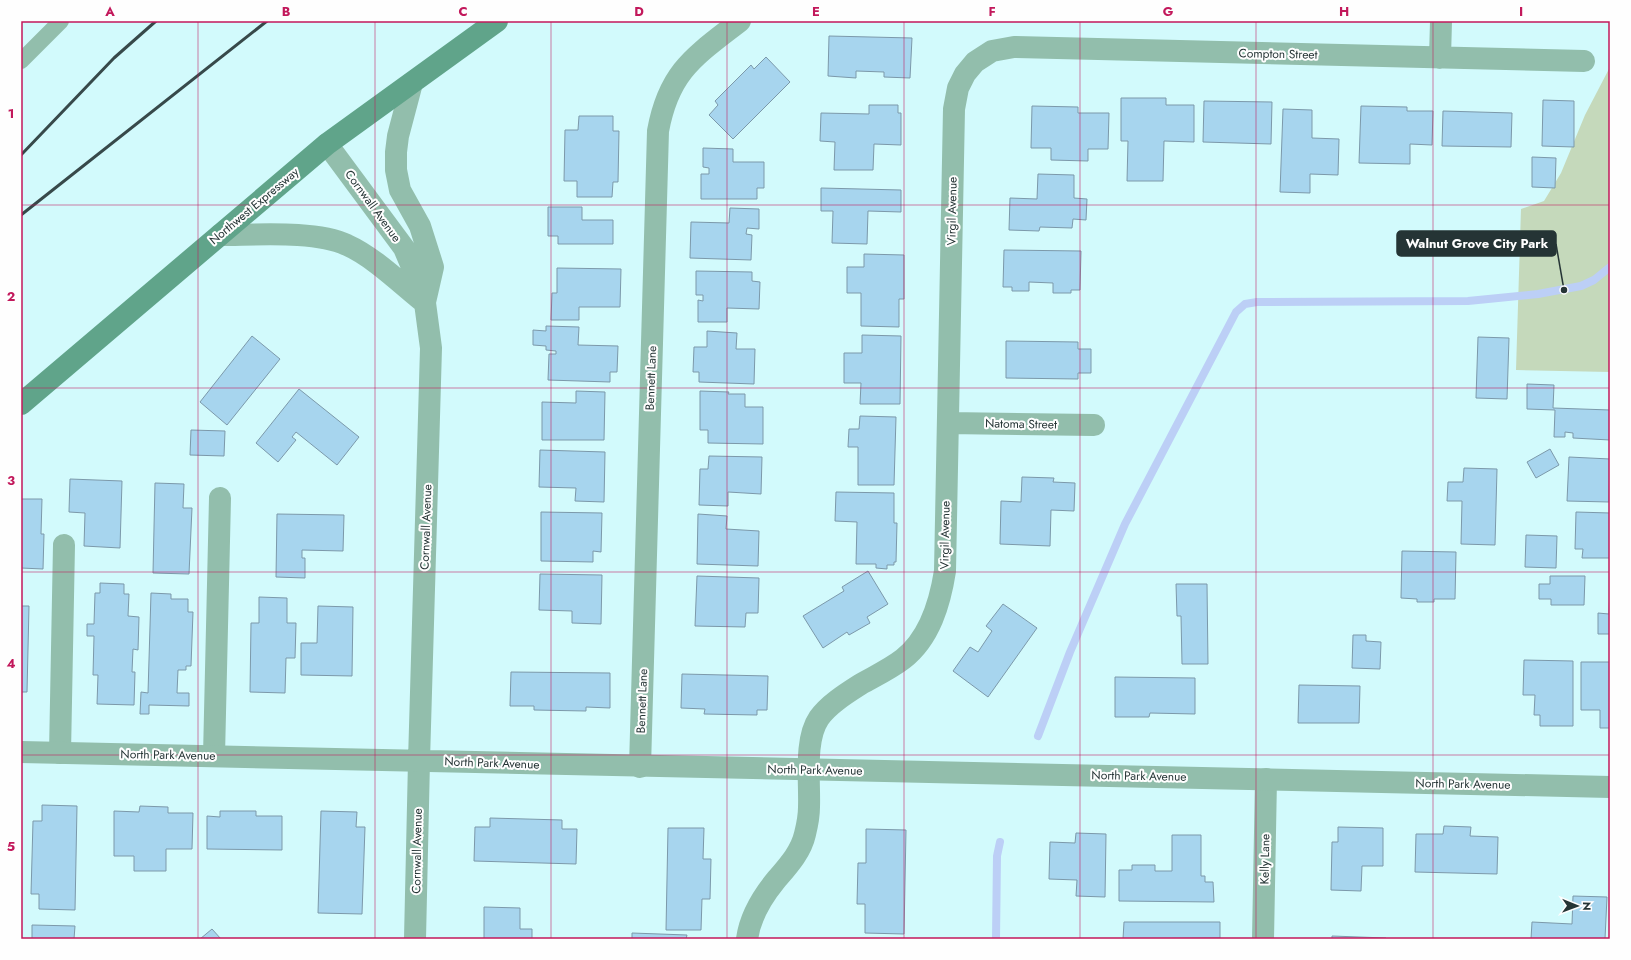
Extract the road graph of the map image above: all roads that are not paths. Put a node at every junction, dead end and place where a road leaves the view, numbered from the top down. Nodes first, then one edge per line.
1 (61, 21) edge
2 (497, 21) edge
3 (740, 21) edge
4 (1441, 21) edge
5 (1440, 58) junction
6 (21, 61) edge
7 (1584, 61) dead end
8 (975, 62) joint
9 (412, 83) junction
10 (327, 144) junction
11 (220, 235) junction
12 (425, 303) junction
13 (21, 404) edge
14 (948, 423) junction
15 (1094, 425) dead end
16 (220, 498) dead end
17 (64, 545) dead end
18 (21, 752) edge
19 (60, 753) junction
20 (214, 756) junction
21 (419, 760) junction
22 (640, 767) junction
23 (810, 770) junction
24 (1266, 779) junction
25 (1610, 787) edge
26 (415, 939) edge
27 (747, 939) edge
28 (1263, 939) edge

1 - 6 lane
2 - 9 main road, Northwest Expressway
3 - 22 street, Bennett Lane
4 - 5 street
5 - 7 street, Compton Street
5 - 8 street, Compton Street
8 - 14 street, Virgil Avenue
9 - 10 main road, Northwest Expressway
9 - 12 street
10 - 11 main road, Northwest Expressway
10 - 12 street, Cornwall Avenue
11 - 12 street
11 - 13 main road, Northwest Expressway
12 - 21 street, Cornwall Avenue
14 - 15 street, Natoma Street
14 - 23 street, Virgil Avenue
16 - 20 street
17 - 19 street
18 - 19 street, North Park Avenue
19 - 20 street, North Park Avenue
20 - 21 street, North Park Avenue
21 - 22 street, North Park Avenue
21 - 26 street, Cornwall Avenue
22 - 23 street, North Park Avenue
23 - 24 street, North Park Avenue
23 - 27 street, Virgil Avenue
24 - 25 street, North Park Avenue
24 - 28 street, Kelly Lane

